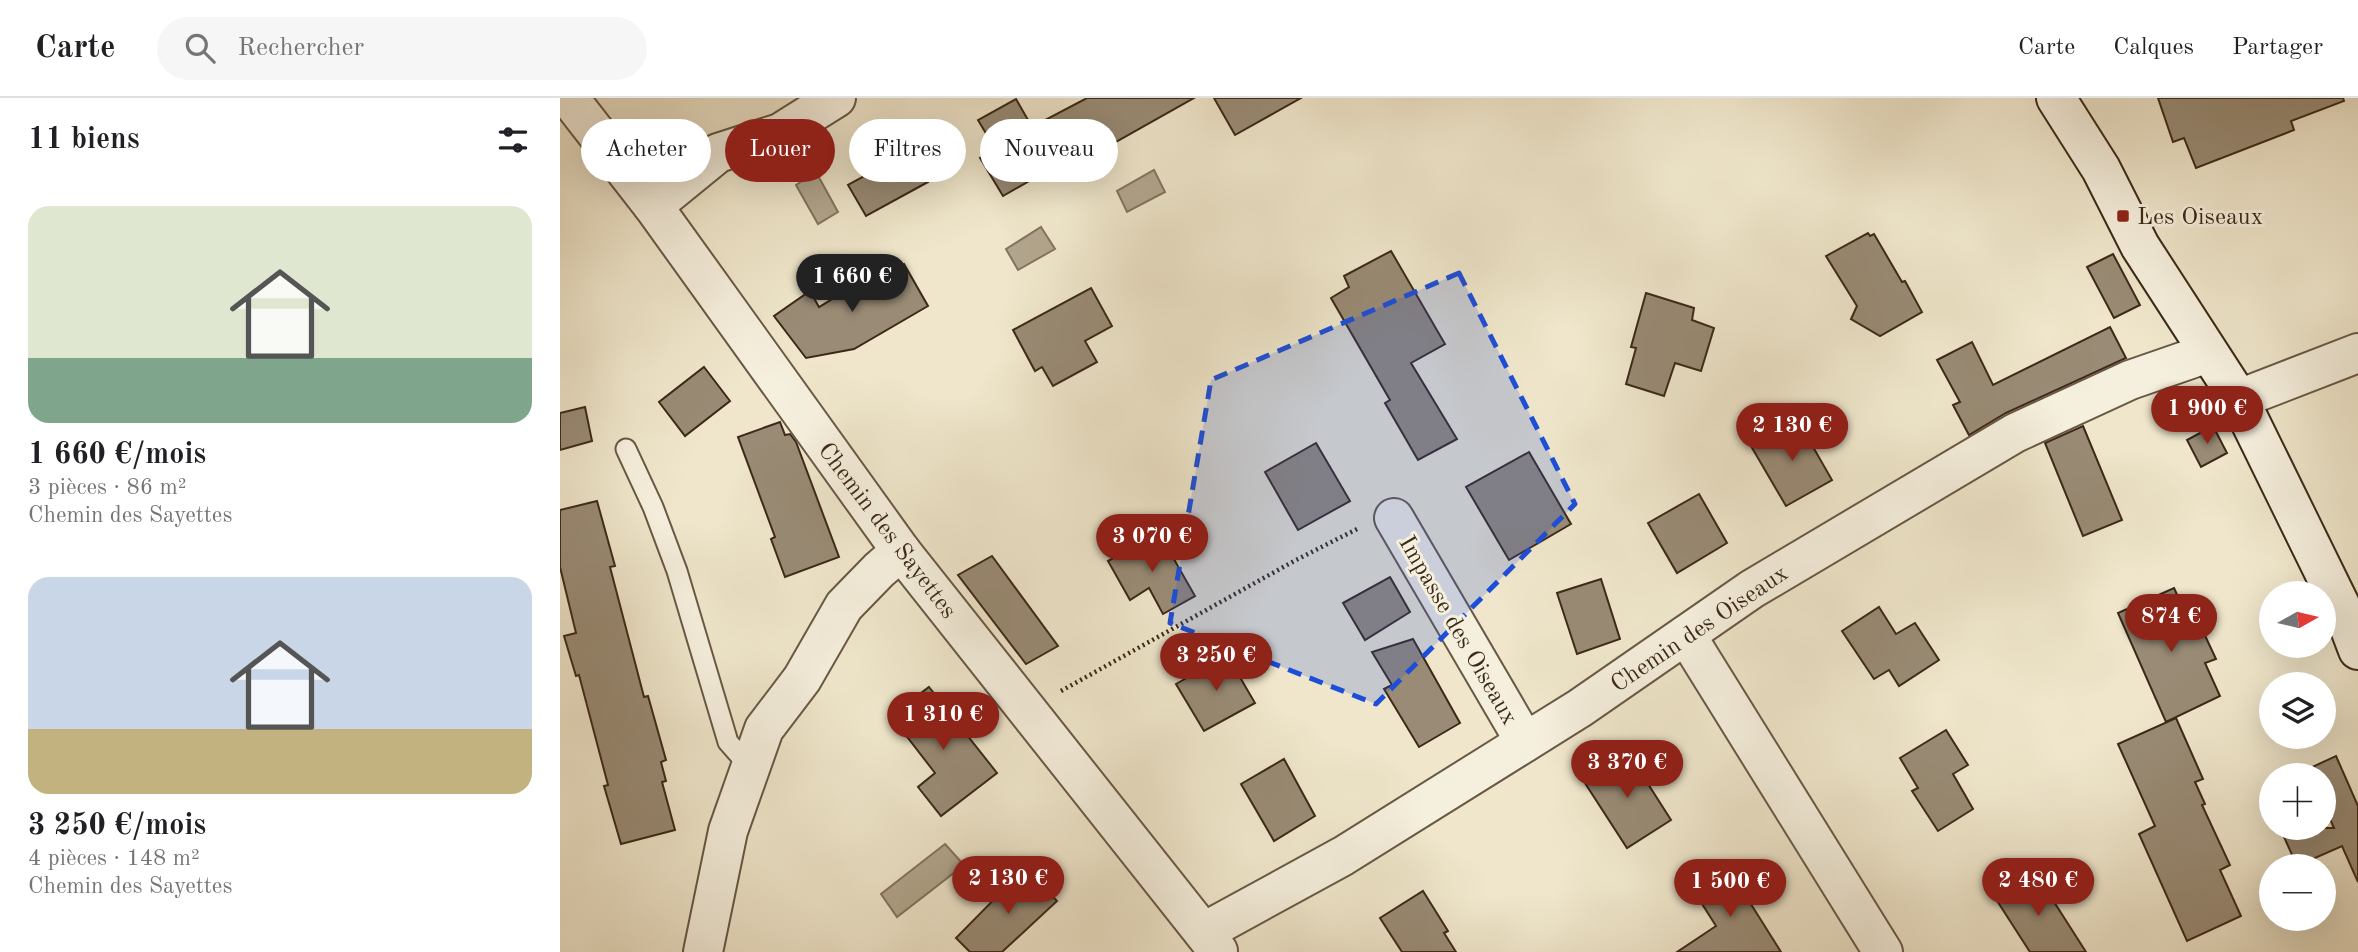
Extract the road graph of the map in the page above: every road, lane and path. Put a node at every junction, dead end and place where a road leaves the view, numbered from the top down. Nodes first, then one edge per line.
1 (569, 98) edge
2 (836, 98) edge
3 (2056, 98) edge
4 (653, 206) junction
5 (2208, 353) junction
6 (2358, 353) edge
7 (2239, 399) junction
8 (626, 449) dead end
9 (1394, 518) joint
10 (901, 551) junction
11 (1686, 635) junction
12 (2358, 650) edge
13 (1027, 710) junction
14 (1525, 742) junction
15 (751, 768) junction
16 (1212, 942) edge
17 (702, 952) edge
18 (1883, 952) edge

1 - 4 street, Chemin des Sayettes
2 - 4 street
3 - 5 street
4 - 10 street, Chemin des Sayettes
5 - 7 street
5 - 11 street, Chemin des Oiseaux
6 - 7 street
7 - 12 street
8 - 15 lane
9 - 13 path
9 - 14 street, Impasse des Oiseaux
10 - 13 street, Chemin des Sayettes
10 - 15 street
11 - 14 street, Chemin des Oiseaux
11 - 18 street
13 - 16 street, Chemin des Sayettes
14 - 16 street, Chemin des Oiseaux
15 - 17 street

